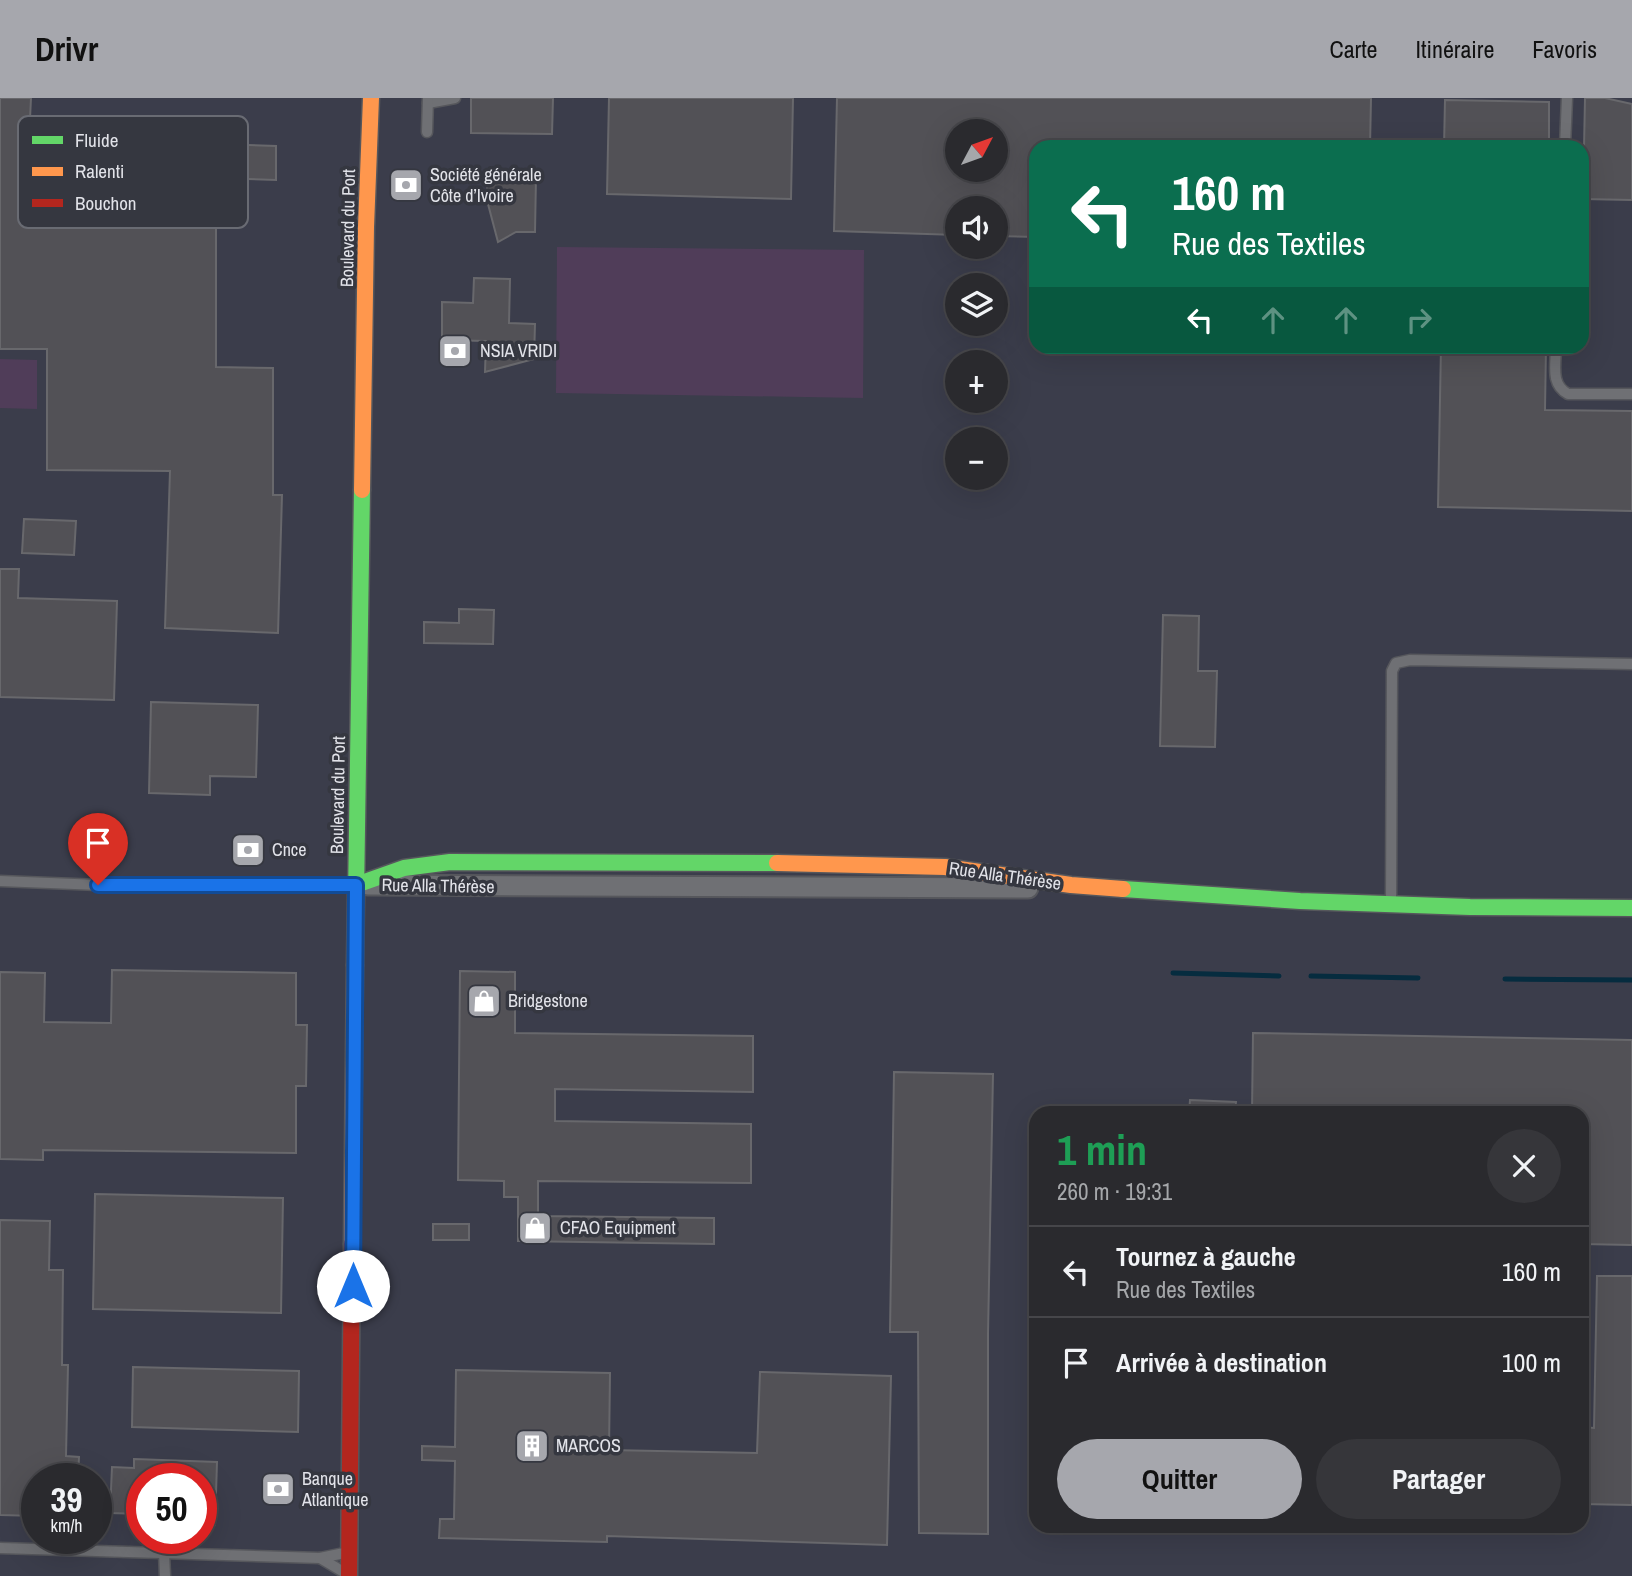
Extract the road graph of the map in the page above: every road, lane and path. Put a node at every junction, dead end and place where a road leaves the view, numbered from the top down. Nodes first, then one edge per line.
1 (370, 98) edge
2 (455, 98) edge
3 (1567, 98) edge
4 (428, 101) edge
5 (428, 132) dead end
6 (1565, 140) edge
7 (1556, 354) edge
8 (1632, 394) edge
9 (1632, 664) edge
10 (0, 881) edge
11 (356, 885) junction
12 (1071, 886) joint
13 (1391, 904) junction
14 (1632, 908) edge
15 (0, 1548) edge
16 (126, 1552) edge
17 (349, 1552) junction
18 (164, 1554) edge
19 (195, 1554) edge
20 (320, 1558) junction
21 (165, 1576) edge
22 (349, 1576) edge

1 - 11 main road, Boulevard du Port
2 - 4 lane
3 - 6 lane
4 - 5 lane
7 - 8 lane
9 - 13 lane
10 - 11 lane
11 - 12 street, Rue Alla Thérèse
11 - 17 main road, Boulevard du Port
12 - 13 main road, Rue Alla Thérèse
13 - 14 main road, Rue Alla Thérèse
15 - 16 lane
17 - 20 lane
17 - 22 main road, Boulevard du Port
18 - 21 lane
19 - 20 lane
20 - 22 lane

